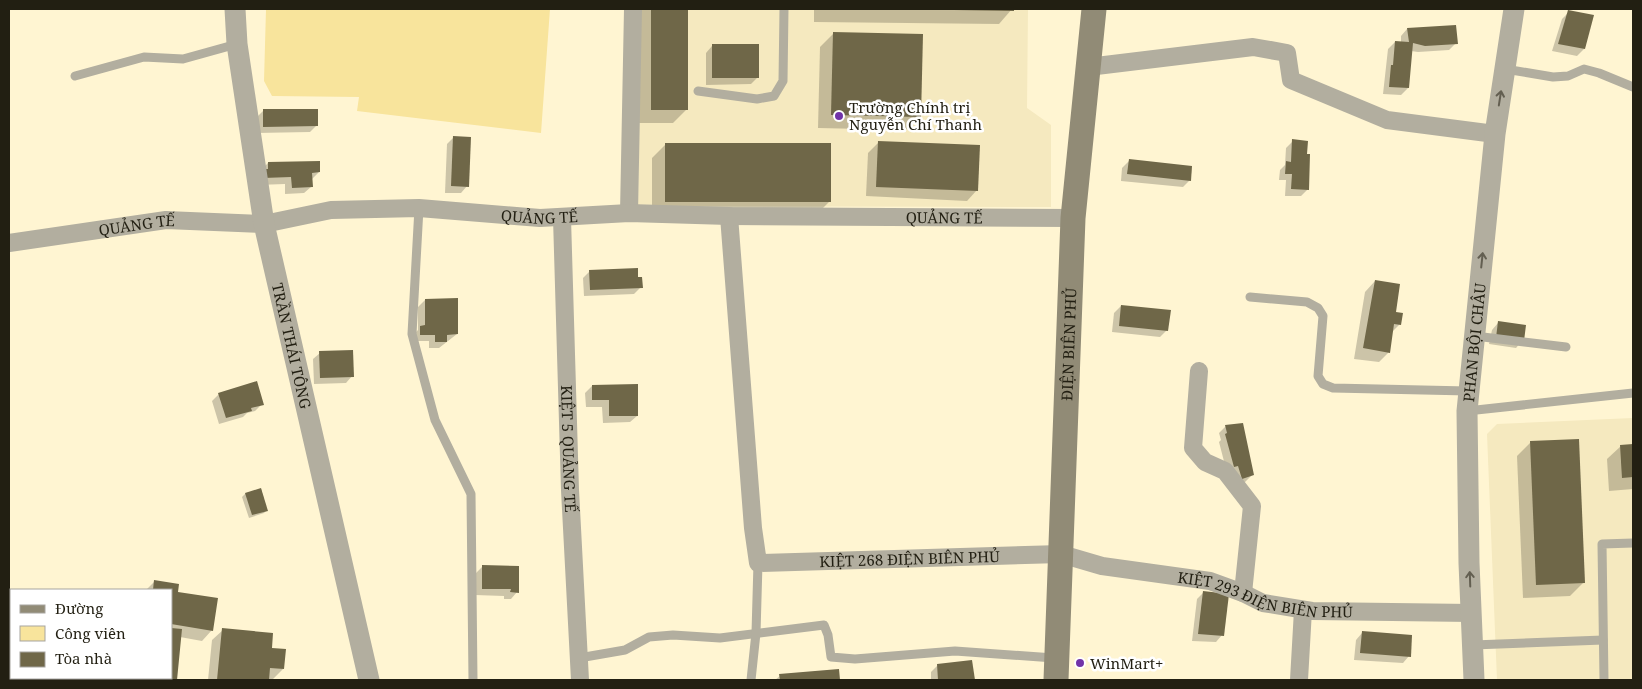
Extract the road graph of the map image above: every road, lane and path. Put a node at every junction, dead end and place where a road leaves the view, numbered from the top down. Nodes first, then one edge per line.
1 (236, 9) edge
2 (633, 9) edge
3 (784, 9) edge
4 (1094, 9) edge
5 (1514, 9) edge
6 (237, 44) junction
7 (1088, 67) junction
8 (1505, 69) junction
9 (75, 76) dead end
10 (1633, 87) edge
11 (698, 91) dead end
12 (1494, 134) junction
13 (420, 208) junction
14 (629, 213) junction
15 (729, 216) junction
16 (562, 218) junction
17 (1073, 218) junction
18 (264, 224) junction
19 (9, 243) edge
20 (1250, 297) dead end
21 (1474, 336) junction
22 (1566, 347) dead end
23 (1199, 371) dead end
24 (1633, 393) edge
25 (1468, 401) junction
26 (1633, 542) edge
27 (1061, 554) junction
28 (758, 563) junction
29 (1243, 593) junction
30 (1303, 610) junction
31 (1472, 613) junction
32 (756, 633) junction
33 (1603, 640) junction
34 (1473, 645) junction
35 (578, 658) junction
36 (1056, 669) edge
37 (368, 680) edge
38 (473, 680) edge
39 (580, 680) edge
40 (751, 680) edge
41 (1299, 680) edge
42 (1474, 680) edge
43 (1604, 680) edge

1 - 6 street, TRẦN THÁI TÔNG
2 - 14 street
3 - 11 lane
4 - 7 main road, ĐIỆN BIÊN PHỦ
5 - 8 street, PHAN BỘI CHÂU
6 - 9 lane
6 - 18 street, TRẦN THÁI TÔNG
7 - 12 street
7 - 17 main road, ĐIỆN BIÊN PHỦ
8 - 10 lane
12 -> 8 street, PHAN BỘI CHÂU
21 -> 12 street, PHAN BỘI CHÂU
13 - 16 street, QUẢNG TẾ
13 - 18 street, QUẢNG TẾ
13 - 38 lane
14 - 15 street, QUẢNG TẾ
14 - 16 street, QUẢNG TẾ
15 - 17 street, QUẢNG TẾ
15 - 28 street
16 - 35 street, KIỆT 5 QUẢNG TẾ
17 - 27 main road, ĐIỆN BIÊN PHỦ
18 - 19 street, QUẢNG TẾ
18 - 37 street, TRẦN THÁI TÔNG
20 - 25 lane
21 - 22 lane
21 - 25 street, PHAN BỘI CHÂU
23 - 29 street
24 - 25 lane
31 -> 25 street, PHAN BỘI CHÂU
26 - 33 lane
27 - 28 street, KIỆT 268 ĐIỆN BIÊN PHỦ
27 - 29 street, KIỆT 293 ĐIỆN BIÊN PHỦ
27 - 36 main road, ĐIỆN BIÊN PHỦ
28 - 32 lane
29 - 30 street, KIỆT 293 ĐIỆN BIÊN PHỦ
30 - 31 street, KIỆT 293 ĐIỆN BIÊN PHỦ
30 - 41 street
31 - 34 street, PHAN BỘI CHÂU
32 - 35 lane
32 - 36 lane
32 - 40 lane
33 - 34 lane
33 - 43 lane
34 - 42 street, PHAN BỘI CHÂU
35 - 39 street, KIỆT 5 QUẢNG TẾ

